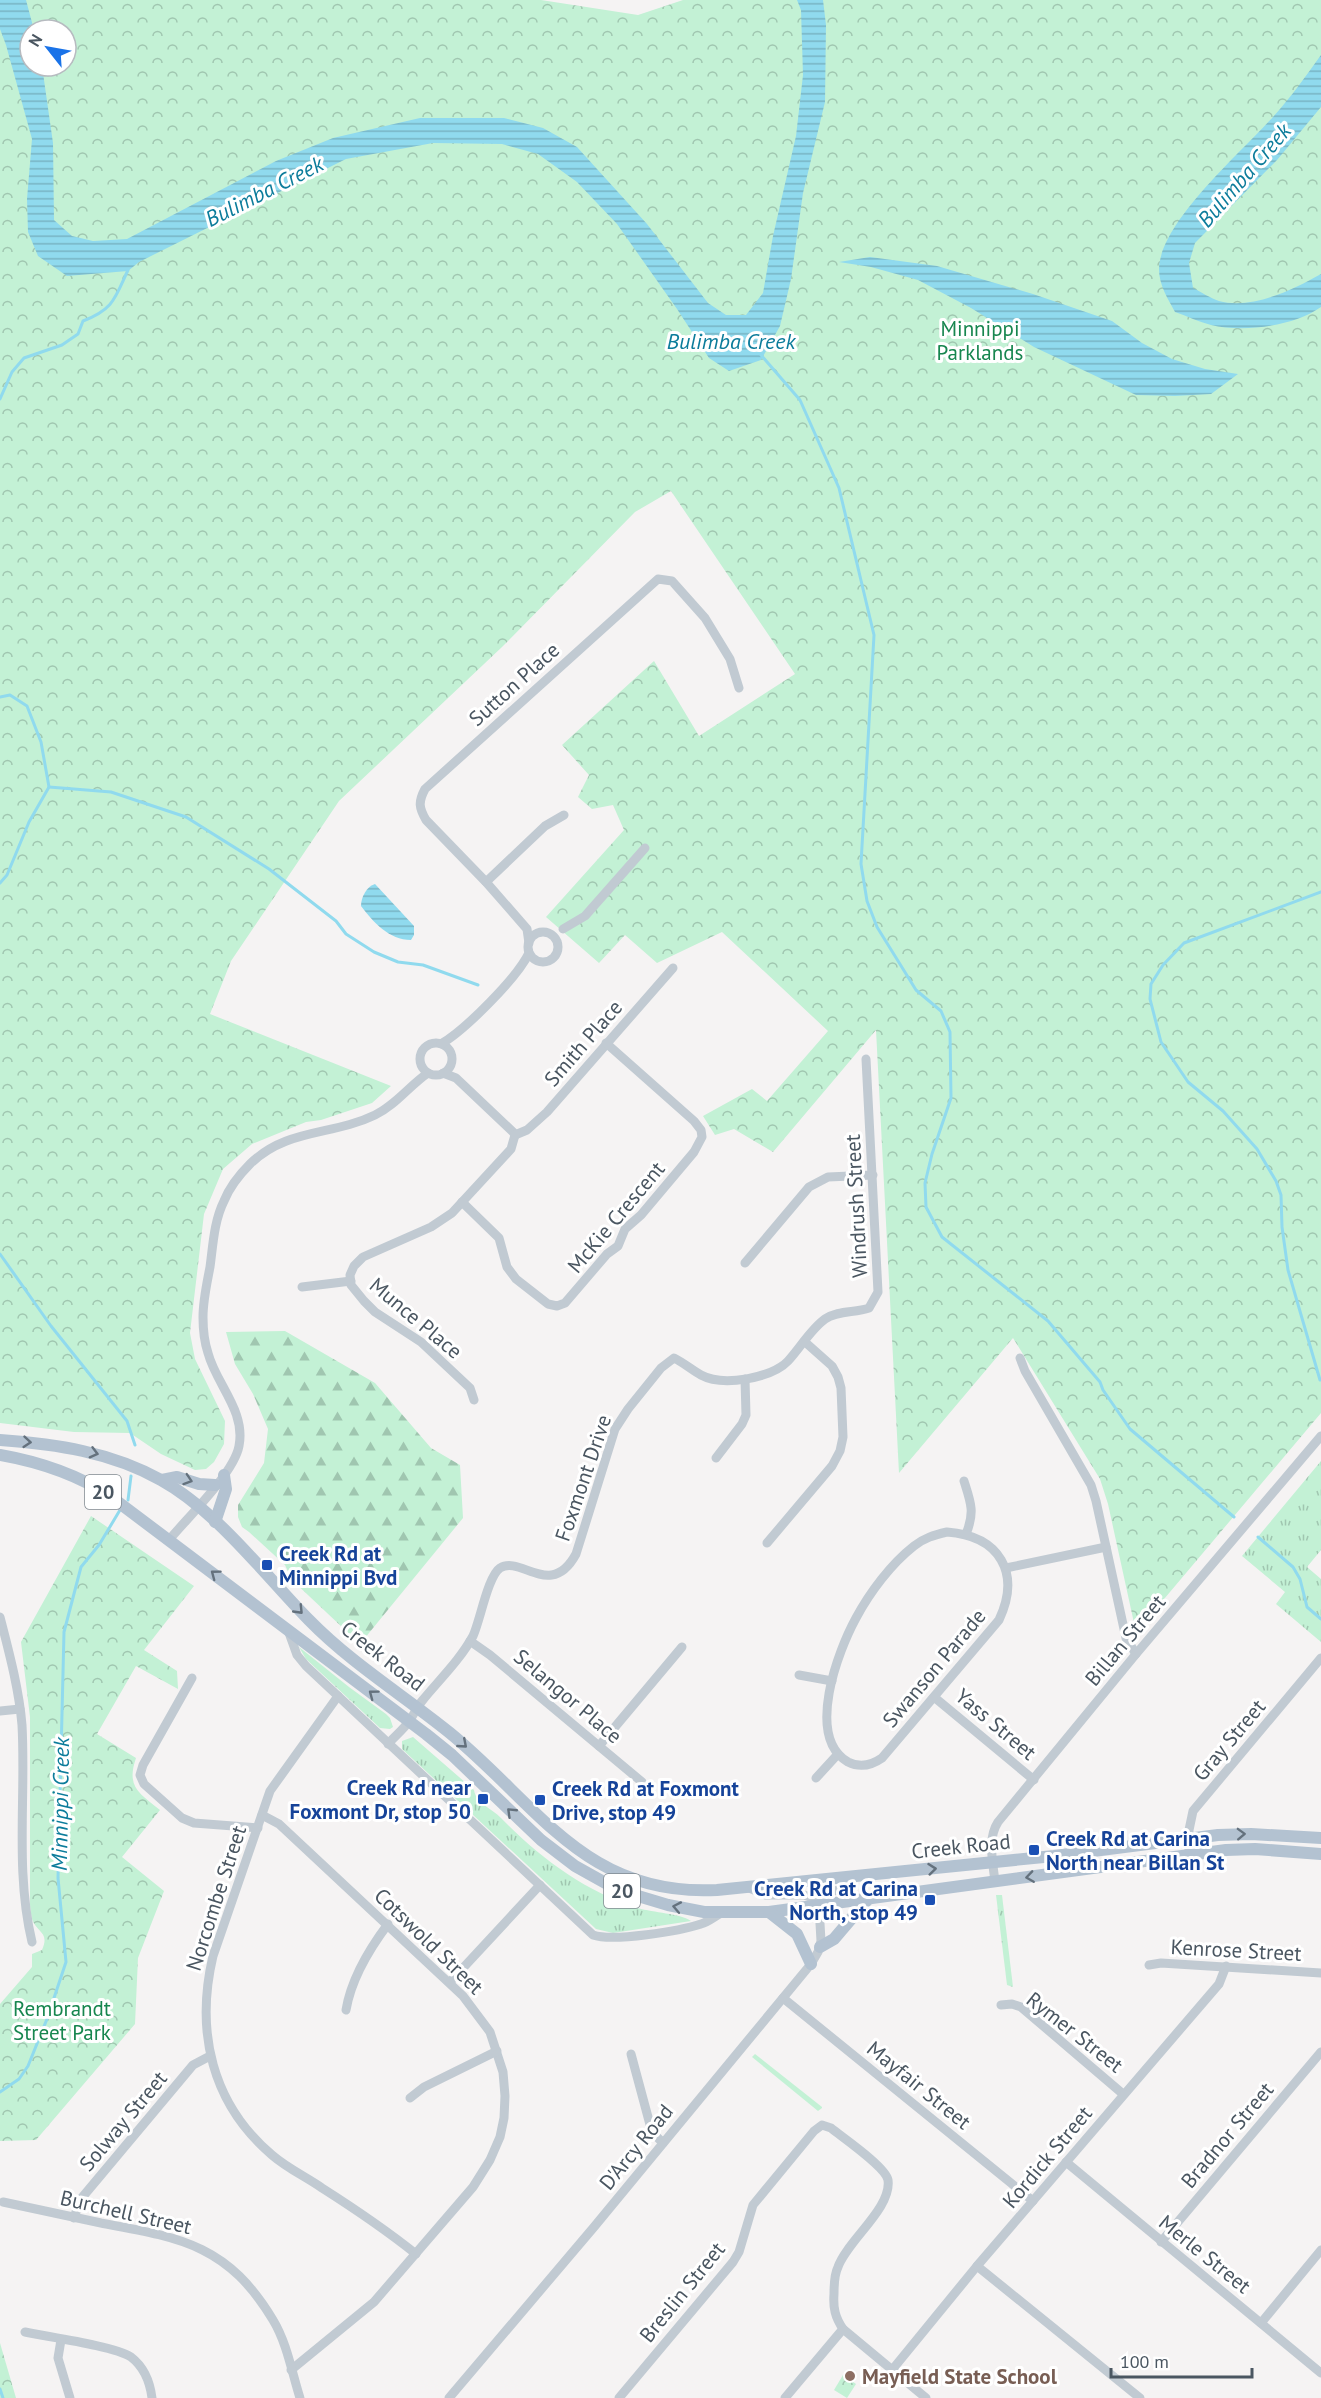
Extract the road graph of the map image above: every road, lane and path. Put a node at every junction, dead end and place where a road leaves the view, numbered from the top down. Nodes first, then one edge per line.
1 (739, 688) dead end
2 (564, 815) dead end
3 (645, 848) dead end
4 (486, 882) junction
5 (527, 929) junction
6 (563, 929) dead end
7 (539, 932) junction
8 (529, 948) junction
9 (540, 962) junction
10 (522, 967) junction
11 (672, 968) dead end
12 (606, 1043) junction
13 (447, 1051) junction
14 (866, 1059) dead end
15 (425, 1069) junction
16 (443, 1073) junction
17 (456, 1078) junction
18 (515, 1135) junction
19 (873, 1175) junction
20 (462, 1202) junction
21 (745, 1263) dead end
22 (351, 1281) junction
23 (302, 1287) dead end
24 (805, 1342) junction
25 (1020, 1358) dead end
26 (745, 1379) junction
27 (474, 1400) dead end
28 (1321, 1437) edge
29 (0, 1440) edge
30 (54, 1445) junction
31 (0, 1455) edge
32 (716, 1458) dead end
33 (53, 1468) junction
34 (224, 1475) junction
35 (162, 1480) junction
36 (964, 1481) dead end
37 (215, 1485) junction
38 (198, 1506) junction
39 (215, 1522) junction
40 (966, 1534) junction
41 (169, 1539) junction
42 (767, 1543) dead end
43 (1106, 1547) junction
44 (1006, 1568) junction
45 (0, 1617) edge
46 (288, 1630) junction
47 (470, 1641) junction
48 (682, 1647) dead end
49 (1136, 1654) junction
50 (1321, 1658) edge
51 (799, 1675) dead end
52 (192, 1678) dead end
53 (832, 1681) junction
54 (338, 1696) junction
55 (934, 1696) junction
56 (417, 1707) junction
57 (20, 1709) junction
58 (0, 1711) edge
59 (409, 1721) junction
60 (388, 1744) junction
61 (599, 1746) junction
62 (838, 1754) junction
63 (816, 1778) dead end
64 (1034, 1780) junction
65 (642, 1782) dead end
66 (262, 1815) junction
67 (258, 1827) junction
68 (1321, 1838) edge
69 (1189, 1839) junction
70 (1321, 1854) edge
71 (1189, 1855) junction
72 (993, 1863) junction
73 (856, 1876) junction
74 (995, 1882) junction
75 (540, 1885) junction
76 (748, 1888) junction
77 (868, 1899) junction
78 (819, 1906) junction
79 (769, 1912) junction
80 (721, 1913) junction
81 (388, 1924) junction
82 (32, 1942) dead end
83 (820, 1947) junction
84 (811, 1964) junction
85 (1149, 1965) dead end
86 (1226, 1966) junction
87 (1321, 1973) edge
88 (450, 1982) junction
89 (783, 1998) junction
90 (1002, 2005) dead end
91 (346, 2010) dead end
92 (496, 2051) junction
93 (1321, 2052) edge
94 (631, 2054) dead end
95 (210, 2056) junction
96 (1123, 2094) junction
97 (410, 2098) dead end
98 (663, 2143) junction
99 (1066, 2162) junction
100 (1033, 2201) junction
101 (3, 2202) dead end
102 (74, 2217) junction
103 (1161, 2242) junction
104 (1321, 2250) edge
105 (416, 2254) junction
106 (977, 2266) junction
107 (1261, 2324) junction
108 (843, 2329) junction
109 (25, 2332) dead end
110 (61, 2340) junction
111 (291, 2370) junction
112 (892, 2370) junction
113 (1321, 2373) edge
114 (70, 2398) edge
115 (152, 2398) edge
116 (300, 2398) edge
117 (449, 2398) edge
118 (619, 2398) edge
119 (785, 2398) edge
120 (926, 2398) edge
121 (1140, 2398) edge

1 - 4 street, Sutton Place
2 - 4 street
3 - 6 street
4 - 5 street, Sutton Place
5 - 7 street
5 - 8 street
7 - 8 street
7 - 9 street
8 - 9 street
8 - 10 street
9 - 10 street
10 - 13 street
11 - 12 street, Smith Place
12 - 18 street, Smith Place
12 - 20 street, McKie Crescent
13 - 15 street
13 - 16 street
13 - 17 street
14 - 19 street, Windrush Street
15 - 16 street
15 - 34 street
16 - 17 street
17 - 18 street
18 - 20 street, Munce Place
19 - 21 street
19 - 24 street, Windrush Street
20 - 22 street, Munce Place
22 - 23 street
22 - 27 street, Munce Place
24 - 26 street, Foxmont Drive
24 - 42 street
25 - 43 street
26 - 32 street
26 - 47 street, Foxmont Drive
28 - 49 street, Billan Street
29 -> 30 main road, Creek Road / 20
30 - 33 main road
30 -> 35 main road, Creek Road / 20
31 - 33 main road, Creek Road / 20
33 - 41 main road, Creek Road / 20
34 - 37 street
34 - 39 main road
35 -> 37 main road
35 - 38 main road, Creek Road / 20
36 - 40 street
37 - 38 street
38 - 39 main road, Creek Road / 20
38 - 41 street
39 -> 56 main road, Creek Road / 20
40 - 44 street
40 - 53 street
46 -> 41 main road, Creek Road / 20
43 - 44 street
43 - 49 street
44 - 55 street, Swanson Parade
45 - 57 street
46 - 54 street, Creek Road
59 -> 46 main road, Creek Road / 20
47 - 56 street, Foxmont Drive
47 - 61 street, Selangor Place
48 - 61 street
49 - 64 street, Billan Street
50 - 69 street, Gray Street
51 - 53 street
52 - 67 street
53 - 62 street
54 - 60 street, Creek Road
54 - 66 street, Norcombe Street
55 - 62 street, Swanson Parade
55 - 64 street, Yass Street
56 - 59 street, Foxmont Drive
56 -> 76 main road, Creek Road / 20
57 - 58 street
57 - 82 street
59 - 60 street, Foxmont Drive
80 -> 59 main road, Creek Road / 20
60 - 75 street, Creek Road
61 - 65 street, Selangor Place
62 - 63 street
64 - 72 street, Billan Street
66 - 67 street, Norcombe Street
66 - 81 street, Cotswold Street
67 - 95 street, Norcombe Street
69 -> 68 main road, Creek Road / 20
69 - 71 street, Gray Street
69 - 72 main road, Creek Road / 20
70 - 71 main road, Creek Road / 20
71 -> 74 main road, Creek Road / 20
73 -> 72 main road, Creek Road / 20
72 - 74 street, Billan Street
73 - 76 main road, Creek Road / 20
73 - 78 street, Creek Road
74 - 77 main road, Creek Road / 20
75 - 80 street, Creek Road
75 - 88 street
76 - 78 street, Creek Road
77 - 78 main road, Creek Road / 20
77 - 83 main road
78 - 79 main road, Creek Road / 20
78 - 83 street, D'Arcy Road
79 - 80 main road, Creek Road / 20
79 - 84 main road
81 - 88 street, Cotswold Street
81 - 91 street
83 - 84 street, D'Arcy Road
84 - 89 street, D'Arcy Road
85 - 86 street, Kenrose Street
86 - 87 street, Kenrose Street
86 - 96 street, Kordick Street
88 - 92 street, Cotswold Street
89 - 98 street, D'Arcy Road
89 - 100 street, Mayfair Street
90 - 96 street, Rymer Street
92 - 97 street
92 - 105 street, Cotswold Street
93 - 103 street, Bradnor Street
94 - 98 street
95 - 102 street, Solway Street
95 - 105 street, Norcombe Street
96 - 99 street, Kordick Street
98 - 117 street, D'Arcy Road
99 - 100 street, Kordick Street
99 - 103 street, Merle Street
100 - 106 street, Kordick Street
101 - 102 street, Burchell Street
102 - 111 street, Burchell Street
103 - 107 street, Merle Street
104 - 107 street
105 - 111 street, Cotswold Street
106 - 112 street, Kordick Street
106 - 121 street
107 - 113 street, Merle Street
108 - 112 street
108 - 118 street, Breslin Street
108 - 119 street
109 - 110 street
110 - 114 street
110 - 115 street
111 - 116 street, Burchell Street
112 - 120 street

